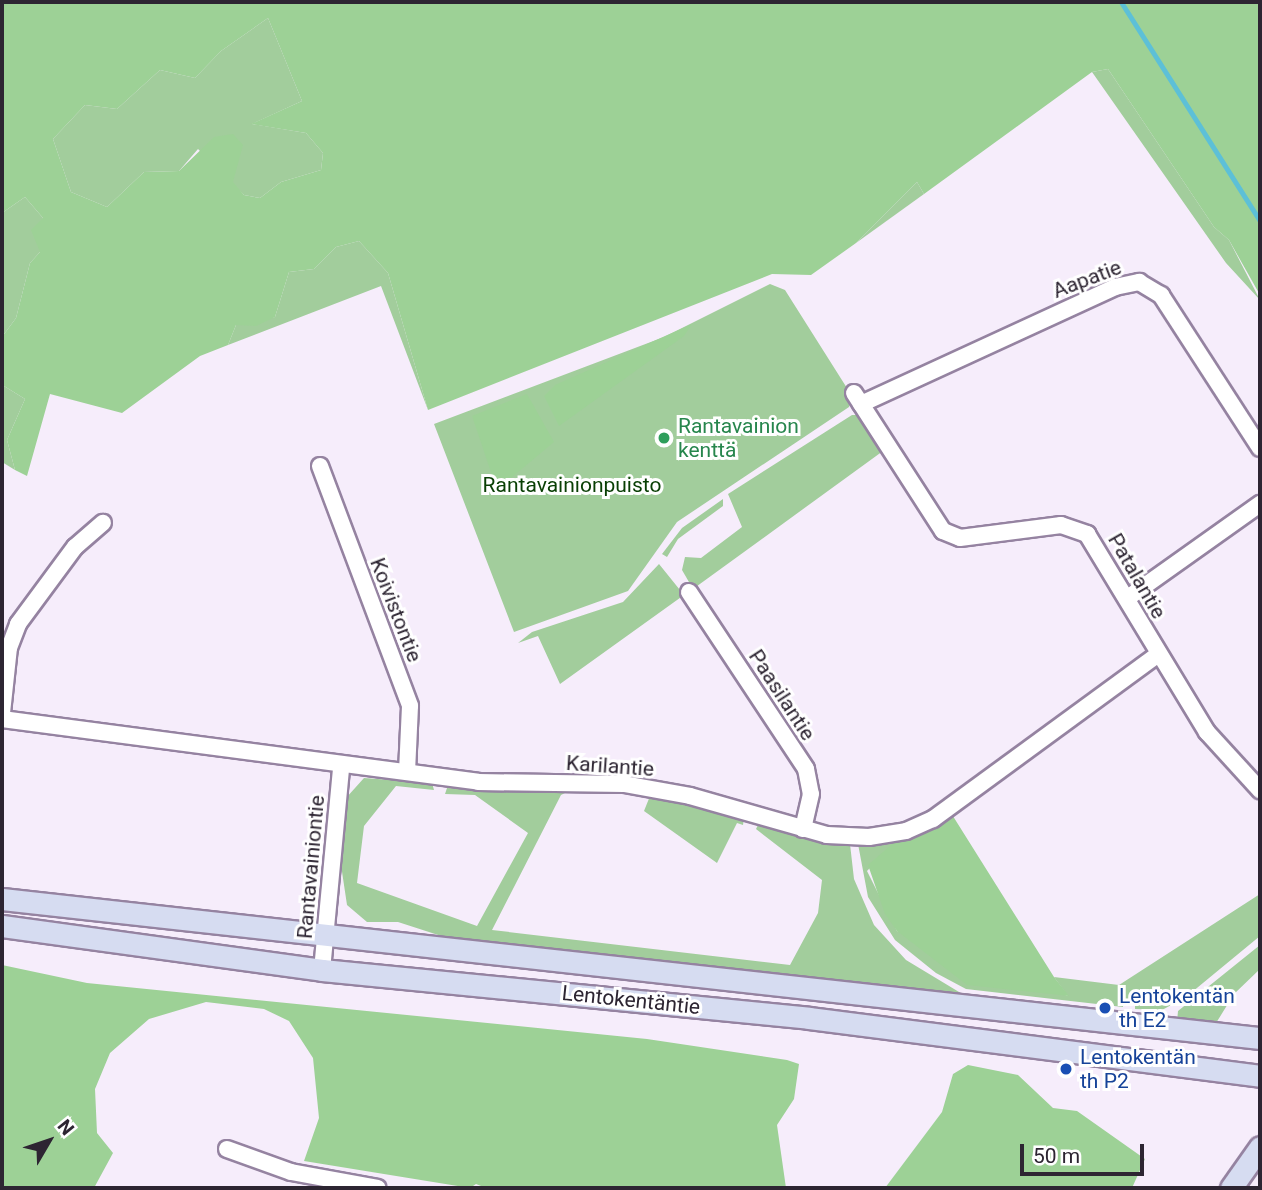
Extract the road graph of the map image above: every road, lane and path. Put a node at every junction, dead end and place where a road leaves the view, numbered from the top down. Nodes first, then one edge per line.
1 (858, 399) joint
2 (1260, 448) edge
3 (320, 467) dead end
4 (1260, 504) edge
5 (103, 523) dead end
6 (689, 592) dead end
7 (1129, 597) junction
8 (1157, 655) junction
9 (2, 713) edge
10 (2, 719) edge
11 (341, 768) junction
12 (407, 772) junction
13 (1260, 790) edge
14 (803, 829) junction
15 (2, 899) edge
16 (2, 926) edge
17 (328, 934) junction
18 (322, 970) junction
19 (1260, 1038) edge
20 (1260, 1076) edge
21 (1260, 1147) edge
22 (227, 1149) dead end
23 (378, 1188) edge
24 (1231, 1188) edge

1 - 2 street, Aapatie
1 - 7 street, Patalantie
3 - 12 street, Koivistontie
4 - 7 street
5 - 9 street
6 - 14 street, Paasilantie
7 - 8 street, Patalantie
8 - 13 street, Patalantie
8 - 14 street, Karilantie
10 - 11 street, Karilantie
11 - 12 street, Karilantie
11 - 17 street, Rantavainiontie
12 - 14 street, Karilantie
15 - 17 main road, Lentokentäntie
16 - 18 main road, Lentokentäntie
17 - 18 street, Rantavainiontie
17 - 19 main road, Lentokentäntie
18 - 20 main road, Lentokentäntie
21 - 24 main road
22 - 23 street

